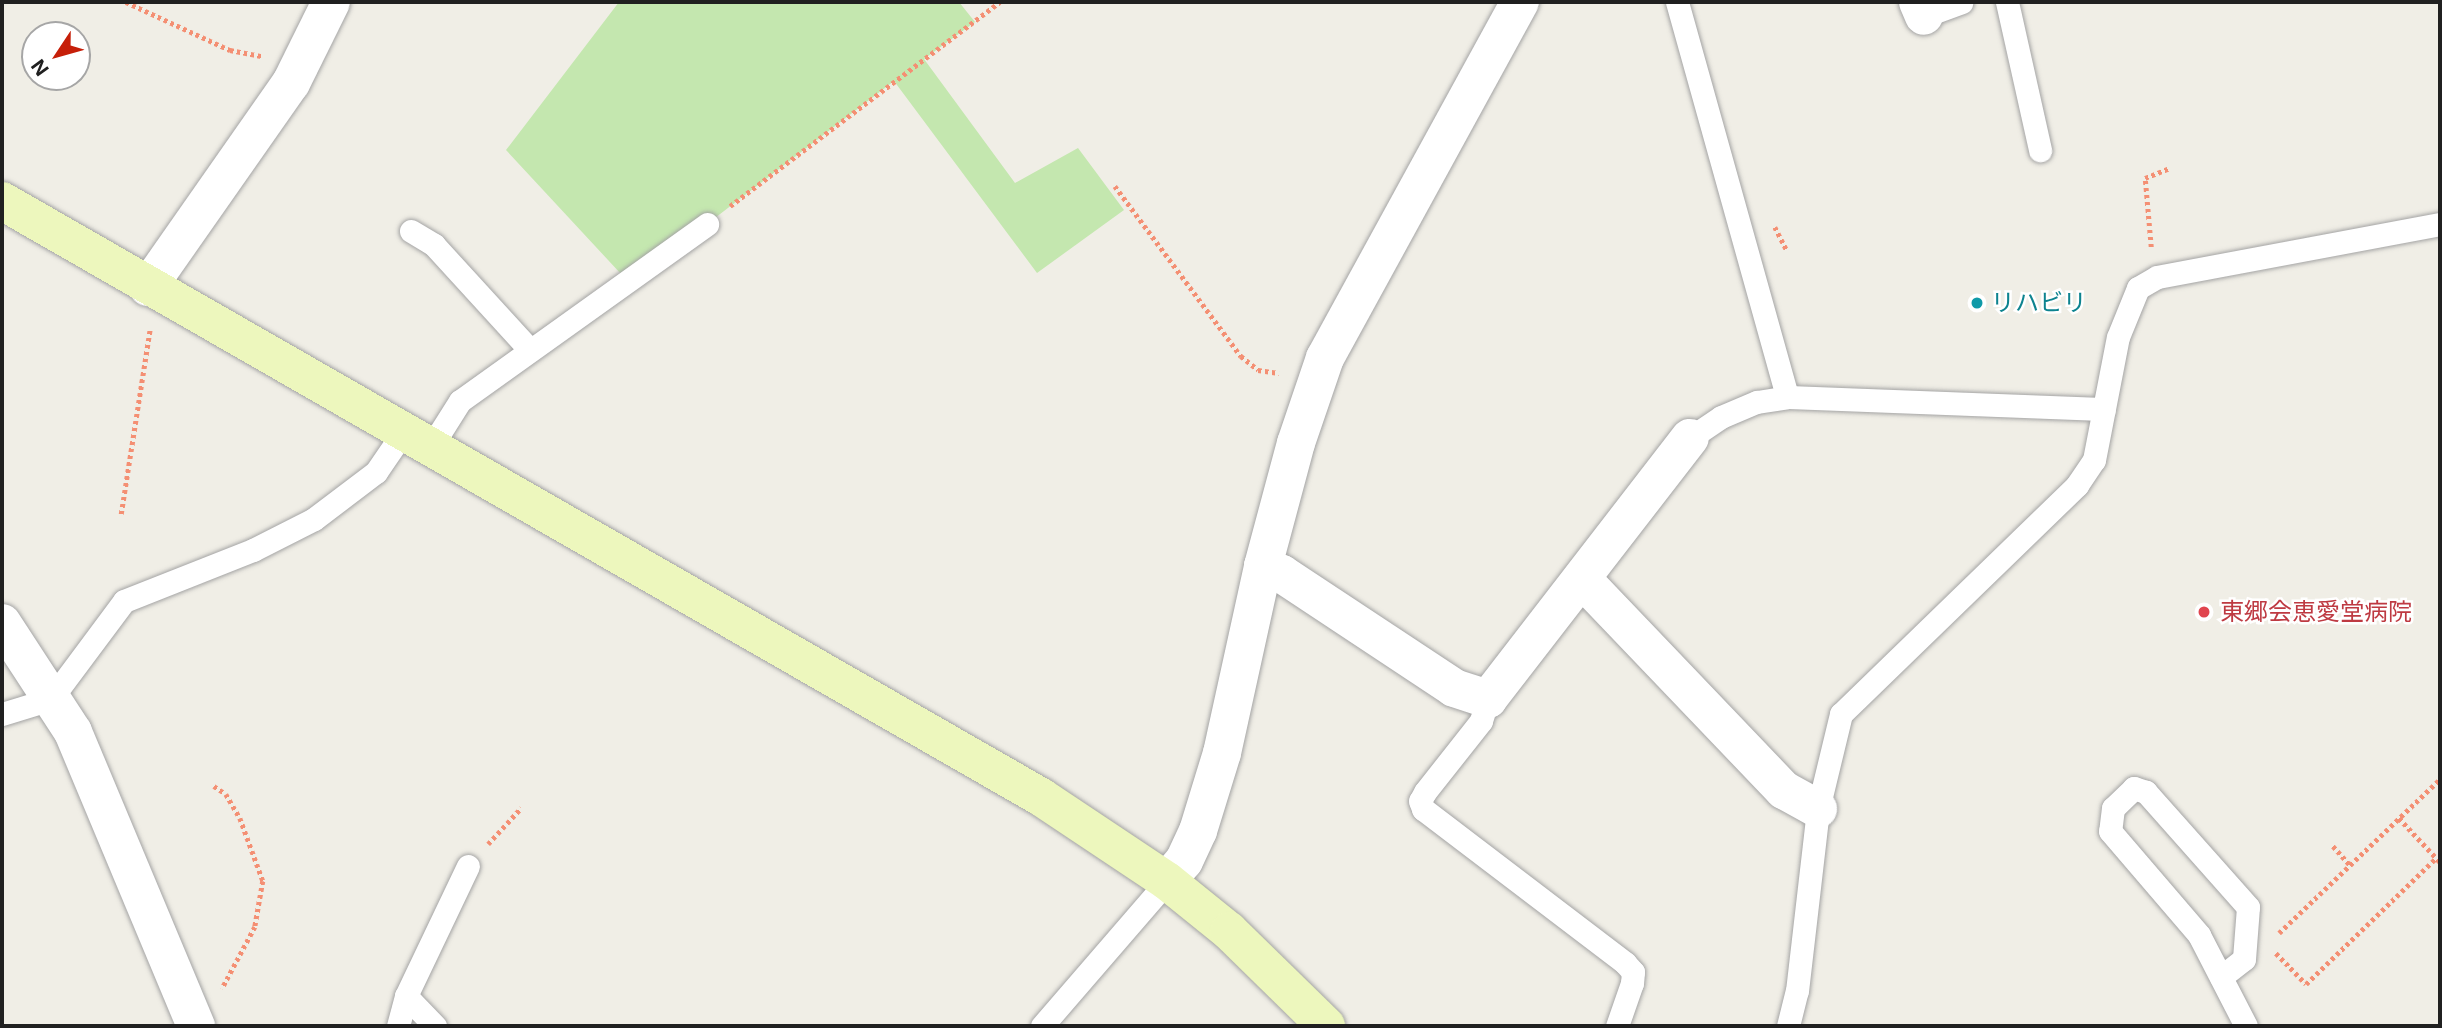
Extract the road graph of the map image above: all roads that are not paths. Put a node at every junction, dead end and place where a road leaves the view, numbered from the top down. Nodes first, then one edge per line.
1 (331, 2) edge
2 (1520, 2) edge
3 (1677, 2) edge
4 (1962, 2) edge
5 (2007, 2) edge
6 (1921, 9) edge
7 (2040, 150) dead end
8 (2, 201) edge
9 (706, 224) road end
10 (2440, 224) edge
11 (411, 231) dead end
12 (152, 303) junction
13 (530, 349) junction
14 (1787, 397) junction
15 (2104, 409) junction
16 (1690, 438) joint
17 (416, 442) junction
18 (1263, 566) junction
19 (1583, 580) junction
20 (2, 623) edge
21 (51, 699) junction
22 (1488, 699) junction
23 (2, 714) edge
24 (1818, 809) junction
25 (468, 866) road end
26 (1167, 881) junction
27 (2221, 977) junction
28 (406, 996) junction
29 (191, 1017) edge
30 (398, 1026) edge
31 (435, 1026) edge
32 (1042, 1026) edge
33 (1326, 1026) edge
34 (1617, 1026) edge
35 (1788, 1026) edge
36 (2246, 1026) edge

1 - 12 street
2 - 18 street
3 - 14 lane
4 - 6 lane
5 - 7 lane
8 - 12 street
9 - 13 lane
10 - 15 lane
11 - 13 lane
12 - 17 street
13 - 17 lane
14 - 15 lane
14 - 16 lane
15 - 24 lane
16 - 19 street
17 - 21 lane
17 - 26 street
18 - 22 street
18 - 26 street
19 - 22 street
19 - 24 street
20 - 21 street
21 - 23 lane
21 - 29 street
22 - 34 lane
24 - 35 lane
25 - 28 lane
26 - 32 lane
26 - 33 street
27 - 27 lane
27 - 36 lane
28 - 30 lane
28 - 31 lane

